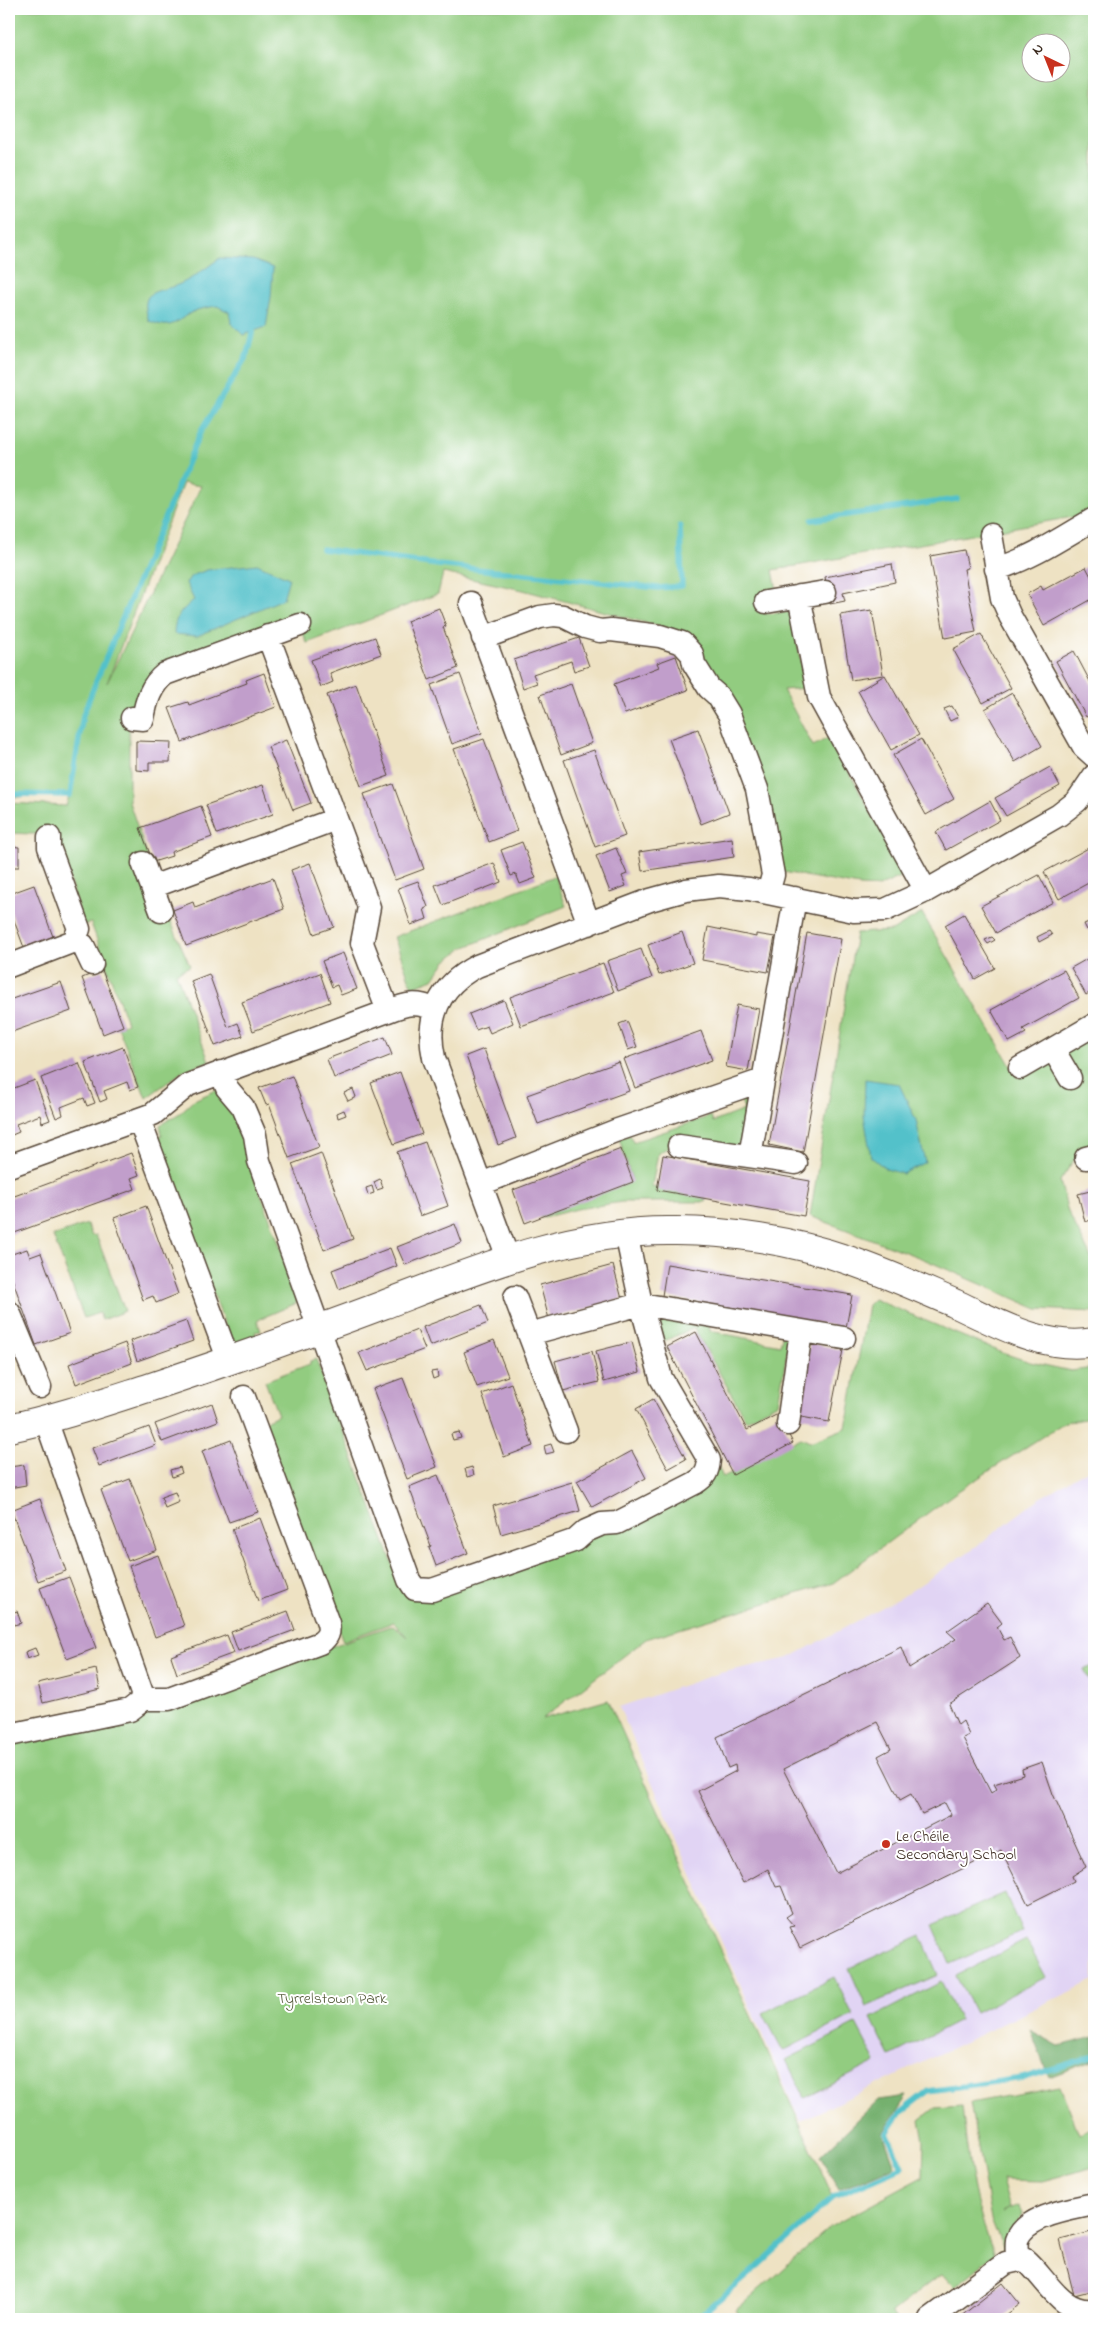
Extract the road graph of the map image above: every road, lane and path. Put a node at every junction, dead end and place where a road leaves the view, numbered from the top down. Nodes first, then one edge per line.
1 (1094, 519) edge
2 (991, 535) dead end
3 (996, 569) junction
4 (825, 592) dead end
5 (799, 596) junction
6 (766, 602) dead end
7 (471, 603) dead end
8 (300, 625) dead end
9 (268, 636) junction
10 (483, 638) junction
11 (132, 718) dead end
12 (1094, 756) edge
13 (1094, 776) edge
14 (336, 819) junction
15 (49, 837) dead end
16 (143, 863) dead end
17 (152, 887) junction
18 (926, 891) junction
19 (768, 893) junction
20 (794, 898) junction
21 (161, 911) dead end
22 (589, 924) junction
23 (74, 941) junction
24 (92, 964) dead end
25 (9, 966) edge
26 (434, 1009) junction
27 (388, 1011) junction
28 (1094, 1025) edge
29 (1053, 1049) junction
30 (1020, 1068) dead end
31 (221, 1072) junction
32 (1070, 1078) dead end
33 (763, 1080) junction
34 (139, 1119) junction
35 (679, 1146) dead end
36 (750, 1156) junction
37 (796, 1163) dead end
38 (9, 1166) edge
39 (481, 1184) junction
40 (626, 1233) junction
41 (508, 1258) junction
42 (515, 1297) dead end
43 (641, 1304) junction
44 (9, 1312) edge
45 (318, 1329) junction
46 (801, 1331) junction
47 (529, 1334) junction
48 (844, 1338) dead end
49 (15, 1343) edge
50 (1090, 1343) edge
51 (229, 1361) junction
52 (40, 1387) dead end
53 (244, 1396) dead end
54 (46, 1420) junction
55 (788, 1424) dead end
56 (9, 1428) edge
57 (566, 1431) dead end
58 (144, 1699) junction
59 (9, 1735) edge
60 (1094, 2204) edge
61 (1016, 2260) junction
62 (1094, 2310) edge
63 (930, 2319) edge

1 - 3 street
2 - 3 street
3 - 12 street
4 - 5 street
5 - 6 street
5 - 18 street
7 - 10 street
8 - 9 street
9 - 11 street
9 - 14 street
10 - 19 street
10 - 22 street
13 - 18 street
14 - 17 street
14 - 27 street
15 - 23 street
16 - 17 street
17 - 21 street
18 - 20 street
19 - 20 street
19 - 22 street
20 - 33 street
22 - 26 street
23 - 24 street
23 - 25 street
26 - 27 street
26 - 39 street
27 - 31 street
28 - 29 street
29 - 30 street
29 - 32 street
31 - 34 street
31 - 45 street
33 - 36 street
33 - 39 street
34 - 38 street
34 - 51 street
35 - 36 street
36 - 37 street
39 - 41 street
40 - 41 street
40 - 43 street
40 - 50 street
41 - 45 street
42 - 47 street
43 - 45 street
43 - 46 street
43 - 47 street
44 - 49 street
45 - 51 street
46 - 48 street
46 - 55 street
47 - 57 street
49 - 52 street
51 - 54 street
53 - 58 street
54 - 56 street
54 - 58 street
58 - 59 street
60 - 61 street
61 - 62 street
61 - 63 street

